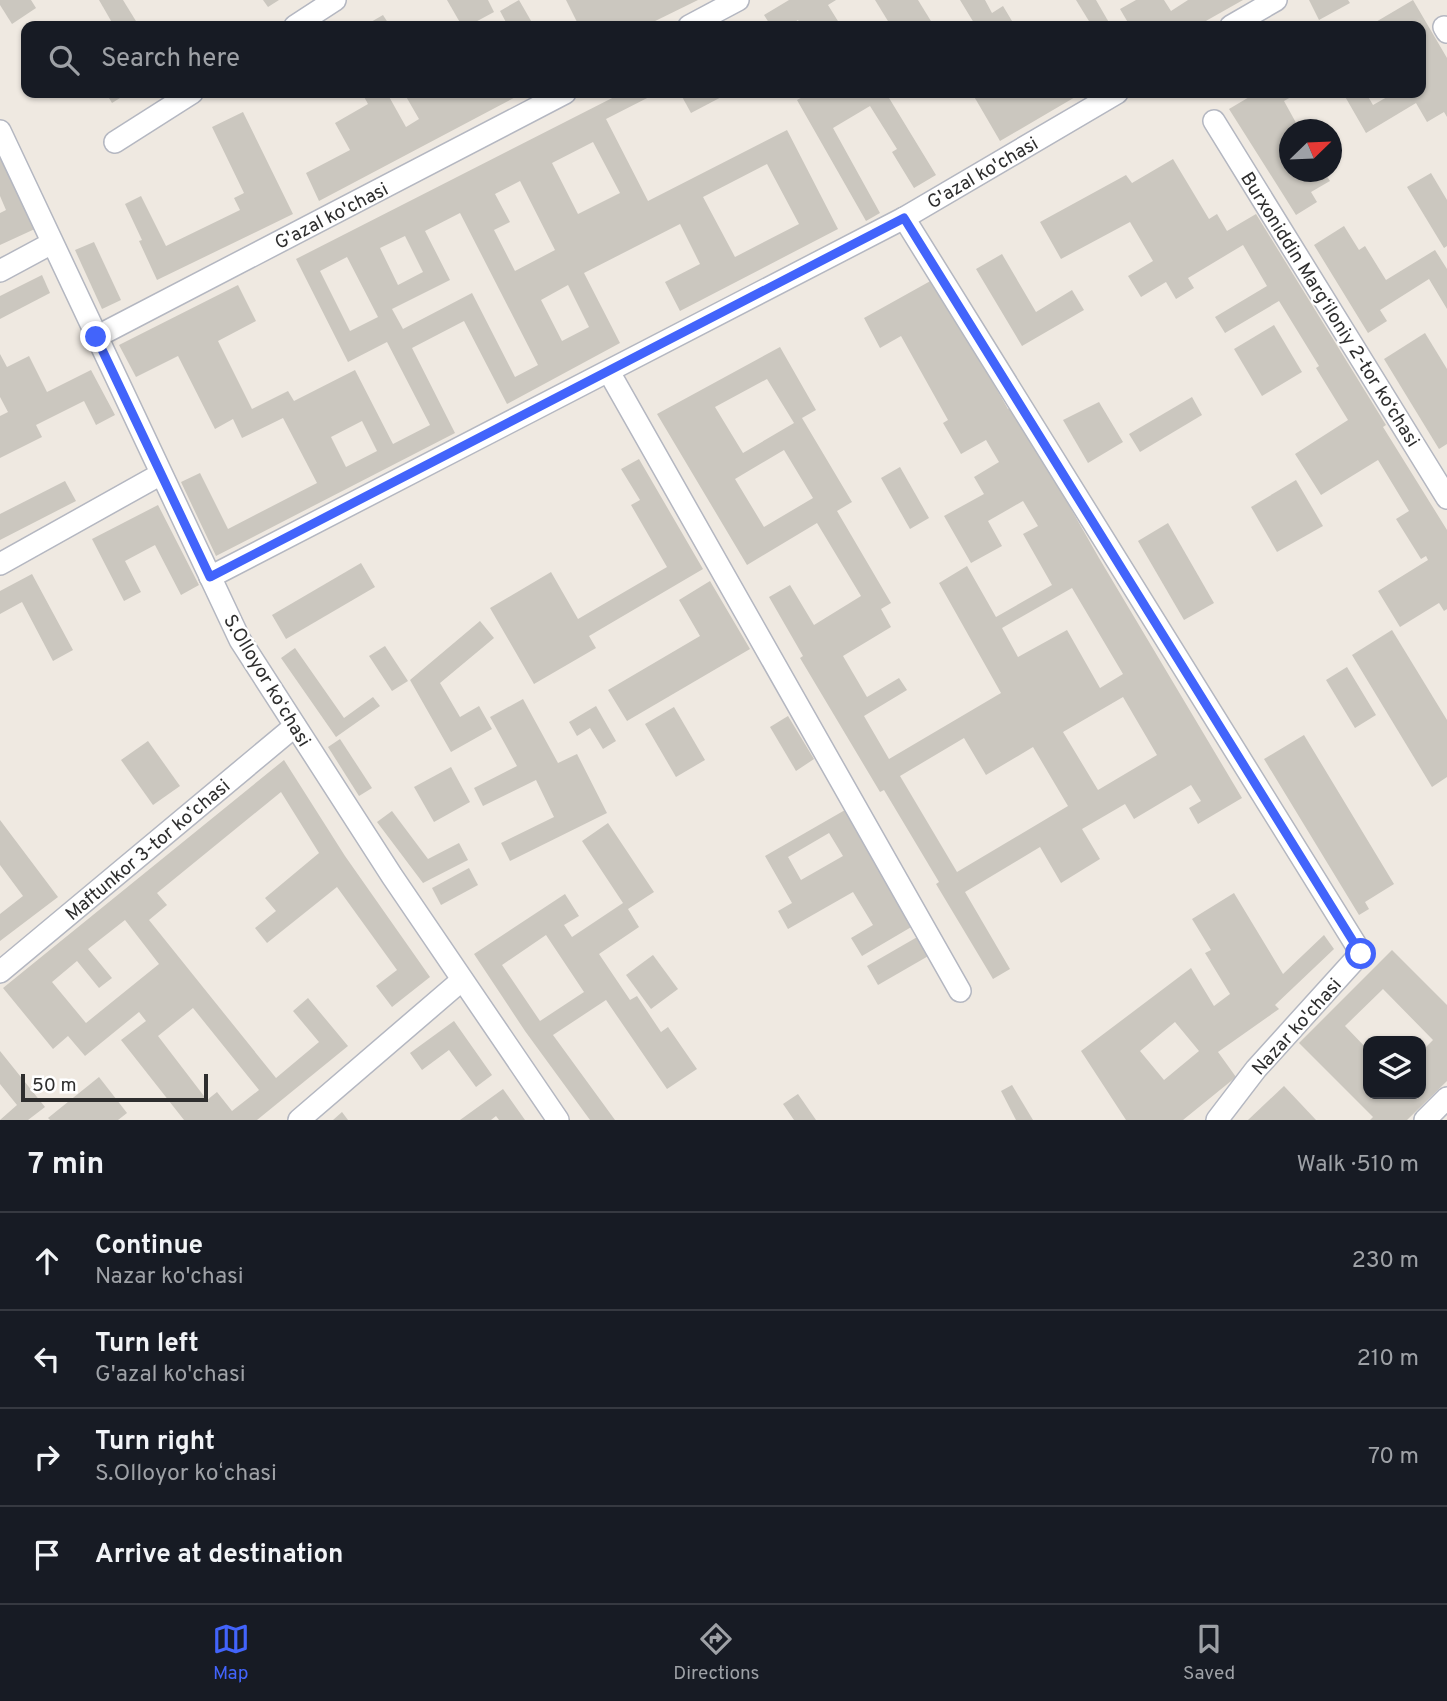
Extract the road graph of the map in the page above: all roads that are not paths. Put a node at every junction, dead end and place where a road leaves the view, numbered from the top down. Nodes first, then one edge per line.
1 (335, 0) edge
2 (738, 0) edge
3 (1276, 0) edge
4 (303, 21) edge
5 (698, 21) edge
6 (1240, 21) edge
7 (184, 98) edge
8 (555, 98) edge
9 (1108, 98) edge
10 (1214, 121) dead end
11 (0, 131) edge
12 (115, 142) dead end
13 (904, 218) junction
14 (52, 243) junction
15 (0, 271) edge
16 (96, 337) junction
17 (609, 372) junction
18 (161, 474) junction
19 (1447, 498) edge
20 (0, 564) edge
21 (210, 577) junction
22 (295, 726) junction
23 (0, 972) edge
24 (462, 980) junction
25 (960, 990) dead end
26 (1447, 1098) edge
27 (299, 1120) edge
28 (558, 1120) edge
29 (1216, 1120) edge
30 (1425, 1120) edge

1 - 4 street
2 - 5 street
3 - 6 street
7 - 12 street
8 - 16 street, G'azal ko'chasi
9 - 13 street, G'azal ko'chasi
10 - 19 street, Burxoniddin Marg‘iloniy 2-tor ko‘chasi
11 - 14 street, S.Olloyor koʻchasi
13 - 17 street, G'azal ko'chasi
13 - 29 street, Nazar ko'chasi
14 - 15 street
14 - 16 street, S.Olloyor koʻchasi
16 - 18 street, S.Olloyor koʻchasi
17 - 21 street, G'azal ko'chasi
17 - 25 street
18 - 20 street
18 - 21 street, S.Olloyor koʻchasi
21 - 22 street, S.Olloyor koʻchasi
22 - 23 street, Maftunkor 3-tor koʼchasi
22 - 24 street, S.Olloyor koʻchasi
24 - 27 street
24 - 28 street, S.Olloyor koʻchasi
26 - 30 street

